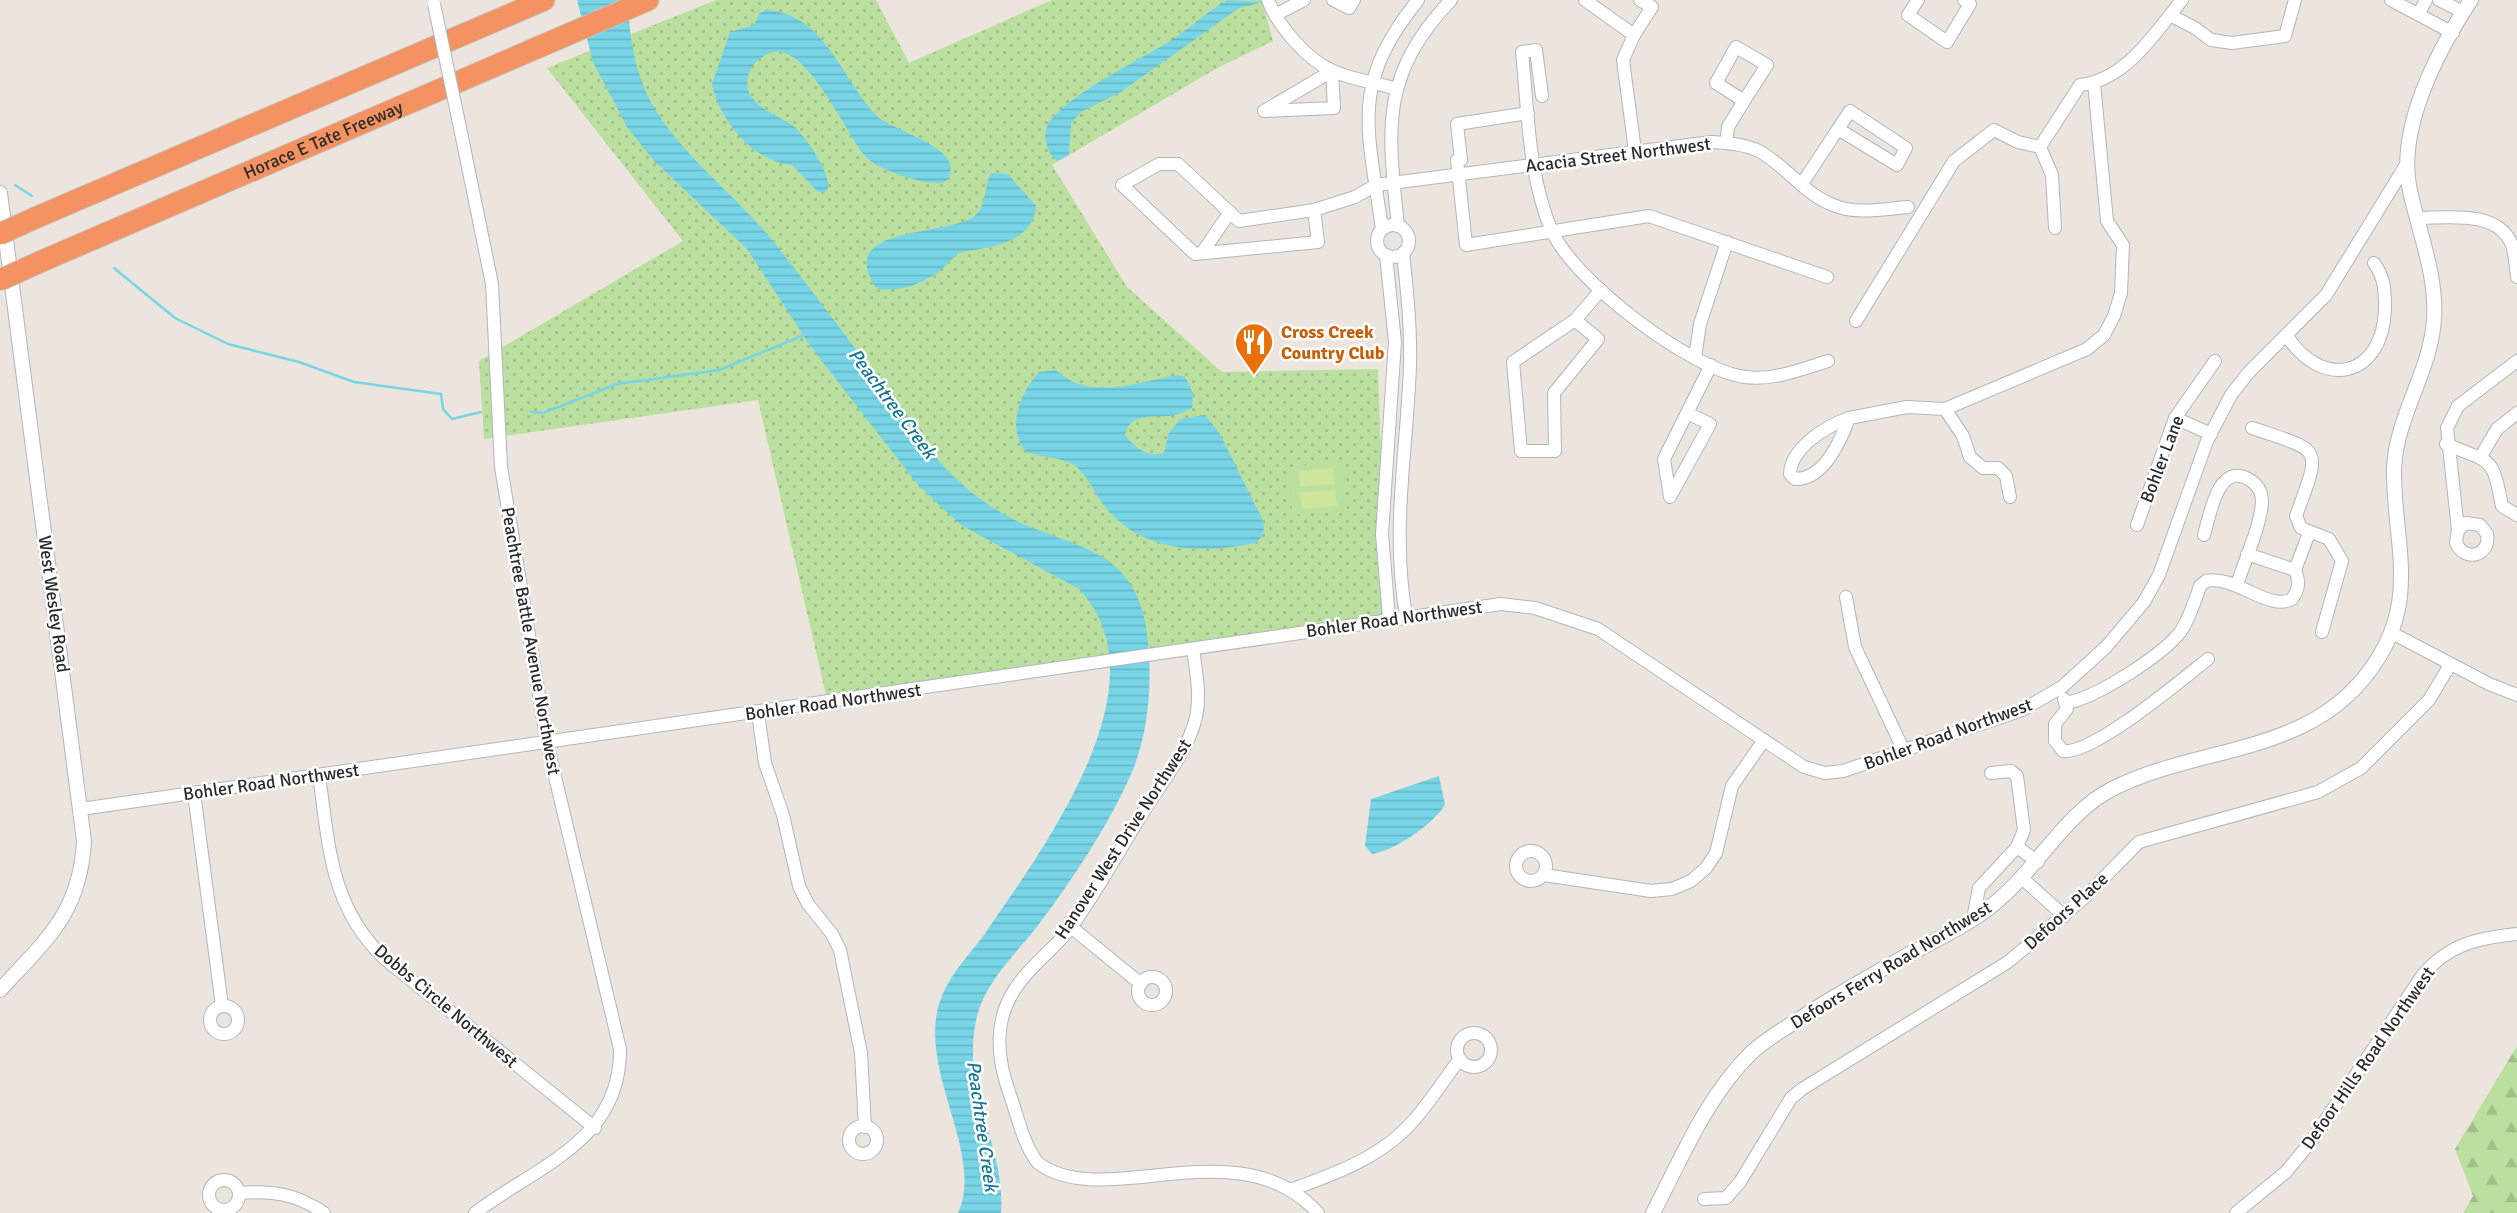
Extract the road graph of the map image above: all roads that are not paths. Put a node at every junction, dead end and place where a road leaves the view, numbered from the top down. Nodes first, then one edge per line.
1 (648, 0) edge
2 (1268, 0) edge
3 (1304, 0) edge
4 (1333, 0) edge
5 (1354, 0) edge
6 (1419, 0) edge
7 (1451, 0) edge
8 (1585, 0) edge
9 (1640, 0) edge
10 (1918, 0) edge
11 (1964, 0) edge
12 (2182, 0) edge
13 (2295, 0) edge
14 (2391, 0) edge
15 (2426, 0) edge
16 (2439, 0) edge
17 (434, 2) edge
18 (539, 2) edge
19 (2467, 6) edge
20 (2419, 13) junction
21 (1275, 15) junction
22 (2170, 15) junction
23 (2453, 33) junction
24 (1634, 35) junction
25 (1332, 71) junction
26 (1371, 81) junction
27 (2094, 83) junction
28 (1396, 89) junction
29 (1542, 96) dead end
30 (1744, 101) dead end
31 (1528, 113) junction
32 (1838, 129) junction
33 (1726, 143) junction
34 (2040, 147) junction
35 (1634, 151) junction
36 (1534, 164) junction
37 (2406, 165) junction
38 (1457, 174) junction
39 (1394, 183) junction
40 (1376, 185) junction
41 (1801, 185) junction
42 (0, 193) edge
43 (1908, 207) dead end
44 (1314, 211) junction
45 (1230, 212) junction
46 (2417, 218) junction
47 (1398, 226) junction
48 (2055, 228) dead end
49 (1382, 229) junction
50 (1552, 231) junction
51 (0, 234) edge
52 (1727, 242) junction
53 (1202, 253) junction
54 (1403, 253) junction
55 (1386, 255) junction
56 (2374, 264) dead end
57 (1827, 277) dead end
58 (2517, 277) edge
59 (0, 279) edge
60 (1601, 290) junction
61 (1575, 320) junction
62 (1856, 321) dead end
63 (2287, 336) junction
64 (1695, 358) junction
65 (1828, 360) dead end
66 (2215, 360) dead end
67 (2517, 361) edge
68 (1711, 365) junction
69 (1945, 409) junction
70 (1687, 412) junction
71 (2517, 413) edge
72 (1849, 418) junction
73 (2175, 418) junction
74 (2252, 428) dead end
75 (2211, 434) junction
76 (2446, 444) junction
77 (2480, 458) junction
78 (2010, 496) dead end
79 (2517, 515) edge
80 (2137, 525) dead end
81 (2458, 530) dead end
82 (2309, 533) junction
83 (2204, 535) dead end
84 (2247, 554) junction
85 (2295, 570) junction
86 (2237, 585) junction
87 (1846, 597) dead end
88 (1406, 616) junction
89 (1390, 618) junction
90 (2322, 632) dead end
91 (2392, 633) junction
92 (1193, 649) junction
93 (2208, 659) dead end
94 (2450, 665) junction
95 (2059, 689) junction
96 (2517, 695) edge
97 (2066, 703) junction
98 (758, 713) junction
99 (1764, 740) junction
100 (547, 743) junction
101 (1904, 751) junction
102 (1991, 773) dead end
103 (319, 775) junction
104 (194, 793) junction
105 (81, 809) junction
106 (2017, 847) junction
107 (2038, 862) junction
108 (1544, 875) dead end
109 (2023, 879) junction
110 (2064, 916) junction
111 (1973, 919) junction
112 (1071, 927) junction
113 (2517, 934) edge
114 (1141, 984) dead end
115 (0, 989) edge
116 (222, 1006) dead end
117 (1460, 1059) dead end
118 (865, 1126) dead end
119 (595, 1128) junction
120 (1293, 1189) junction
121 (1152, 1190) dead end
122 (1077, 1191) dead end
123 (239, 1193) dead end
124 (1704, 1199) dead end
125 (324, 1213) edge
126 (475, 1213) edge
127 (1318, 1213) edge
128 (1653, 1213) edge
129 (2236, 1213) edge

1 - 59 highway, Horace E Tate Freeway, bridge
2 - 21 street
3 - 21 street
4 - 5 street
6 - 26 street
7 - 28 street
8 - 24 street
9 - 24 street
10 - 11 street
12 - 22 street
13 - 22 street
14 - 20 street
15 - 20 street
16 - 19 street
17 - 100 street, Peachtree Battle Avenue Northwest, bridge
18 - 51 highway, bridge
19 - 23 street, Defoors Ferry Road Northwest
20 - 23 street
21 - 25 street
22 - 27 street
23 - 37 street, Defoors Ferry Road Northwest
24 - 35 street
25 - 25 street
25 - 26 street
26 - 28 street
26 - 40 street
27 - 34 street
27 - 69 street
28 - 39 street
29 - 31 street
30 - 33 street
31 - 36 street
31 - 38 street
32 - 32 street
32 - 41 street
33 - 35 street, Acacia Street Northwest
33 - 41 street, Acacia Street Northwest
34 - 48 street
34 - 62 street
35 - 36 street, Acacia Street Northwest
36 - 38 street, Acacia Street Northwest
36 - 50 street
37 - 46 street, Defoors Ferry Road Northwest
37 - 63 street, Bohler Road Northwest
38 - 39 street, Acacia Street Northwest
38 - 50 street
39 - 40 street, Acacia Street Northwest
39 - 47 street
40 - 44 street
40 - 49 street
41 - 43 street, Acacia Street Northwest
42 - 105 street, West Wesley Road
44 - 45 street
44 - 53 street
45 - 53 street
45 - 53 street
46 - 58 street
46 - 91 street, Defoors Ferry Road Northwest
47 - 49 street
47 - 54 street
49 - 55 street
50 - 52 street
50 - 60 street
52 - 57 street
52 - 64 street
54 - 55 street
54 - 88 street
55 - 89 street
56 - 63 street
60 - 61 street
60 - 64 street
61 - 61 street
63 - 75 street, Bohler Road Northwest
64 - 68 street
65 - 68 street
66 - 73 street, Bohler Lane
67 - 76 street
68 - 70 street
69 - 72 street
69 - 78 street
70 - 70 street
71 - 77 street
72 - 72 street
73 - 75 street
73 - 80 street, Bohler Lane
74 - 82 street
75 - 95 street, Bohler Road Northwest
76 - 77 street
76 - 81 street
77 - 79 street
82 - 85 street
82 - 90 street
83 - 84 street
84 - 85 street
84 - 86 street
85 - 86 street
86 - 97 street
87 - 101 street
88 - 89 street, Bohler Road Northwest
88 - 99 street, Bohler Road Northwest
89 - 92 street, Bohler Road Northwest
91 - 94 street
91 - 107 street, Defoors Ferry Road Northwest
92 - 98 street, Bohler Road Northwest
92 - 112 street, Hanover West Drive Northwest
93 - 97 street
94 - 96 street
94 - 110 street, Defoors Place
95 - 97 street
95 - 101 street, Bohler Road Northwest
98 - 100 street, Bohler Road Northwest
98 - 118 street
99 - 101 street, Bohler Road Northwest
99 - 108 street
100 - 103 street, Bohler Road Northwest
100 - 119 street, Peachtree Battle Avenue Northwest
102 - 106 street
103 - 104 street, Bohler Road Northwest
103 - 119 street, Dobbs Circle Northwest
104 - 105 street, Bohler Road Northwest
104 - 116 street
105 - 115 street, West Wesley Road
106 - 107 street
106 - 111 street
107 - 109 street, Defoors Ferry Road Northwest
109 - 110 street
109 - 111 street, Defoors Ferry Road Northwest
110 - 124 street, Defoors Place
111 - 128 street, Defoors Ferry Road Northwest
112 - 114 street
112 - 122 street, Hanover West Drive Northwest
113 - 129 street, Defoor Hills Road Northwest
117 - 120 street
119 - 126 street, Peachtree Battle Avenue Northwest
120 - 121 street
120 - 127 street
123 - 125 street

